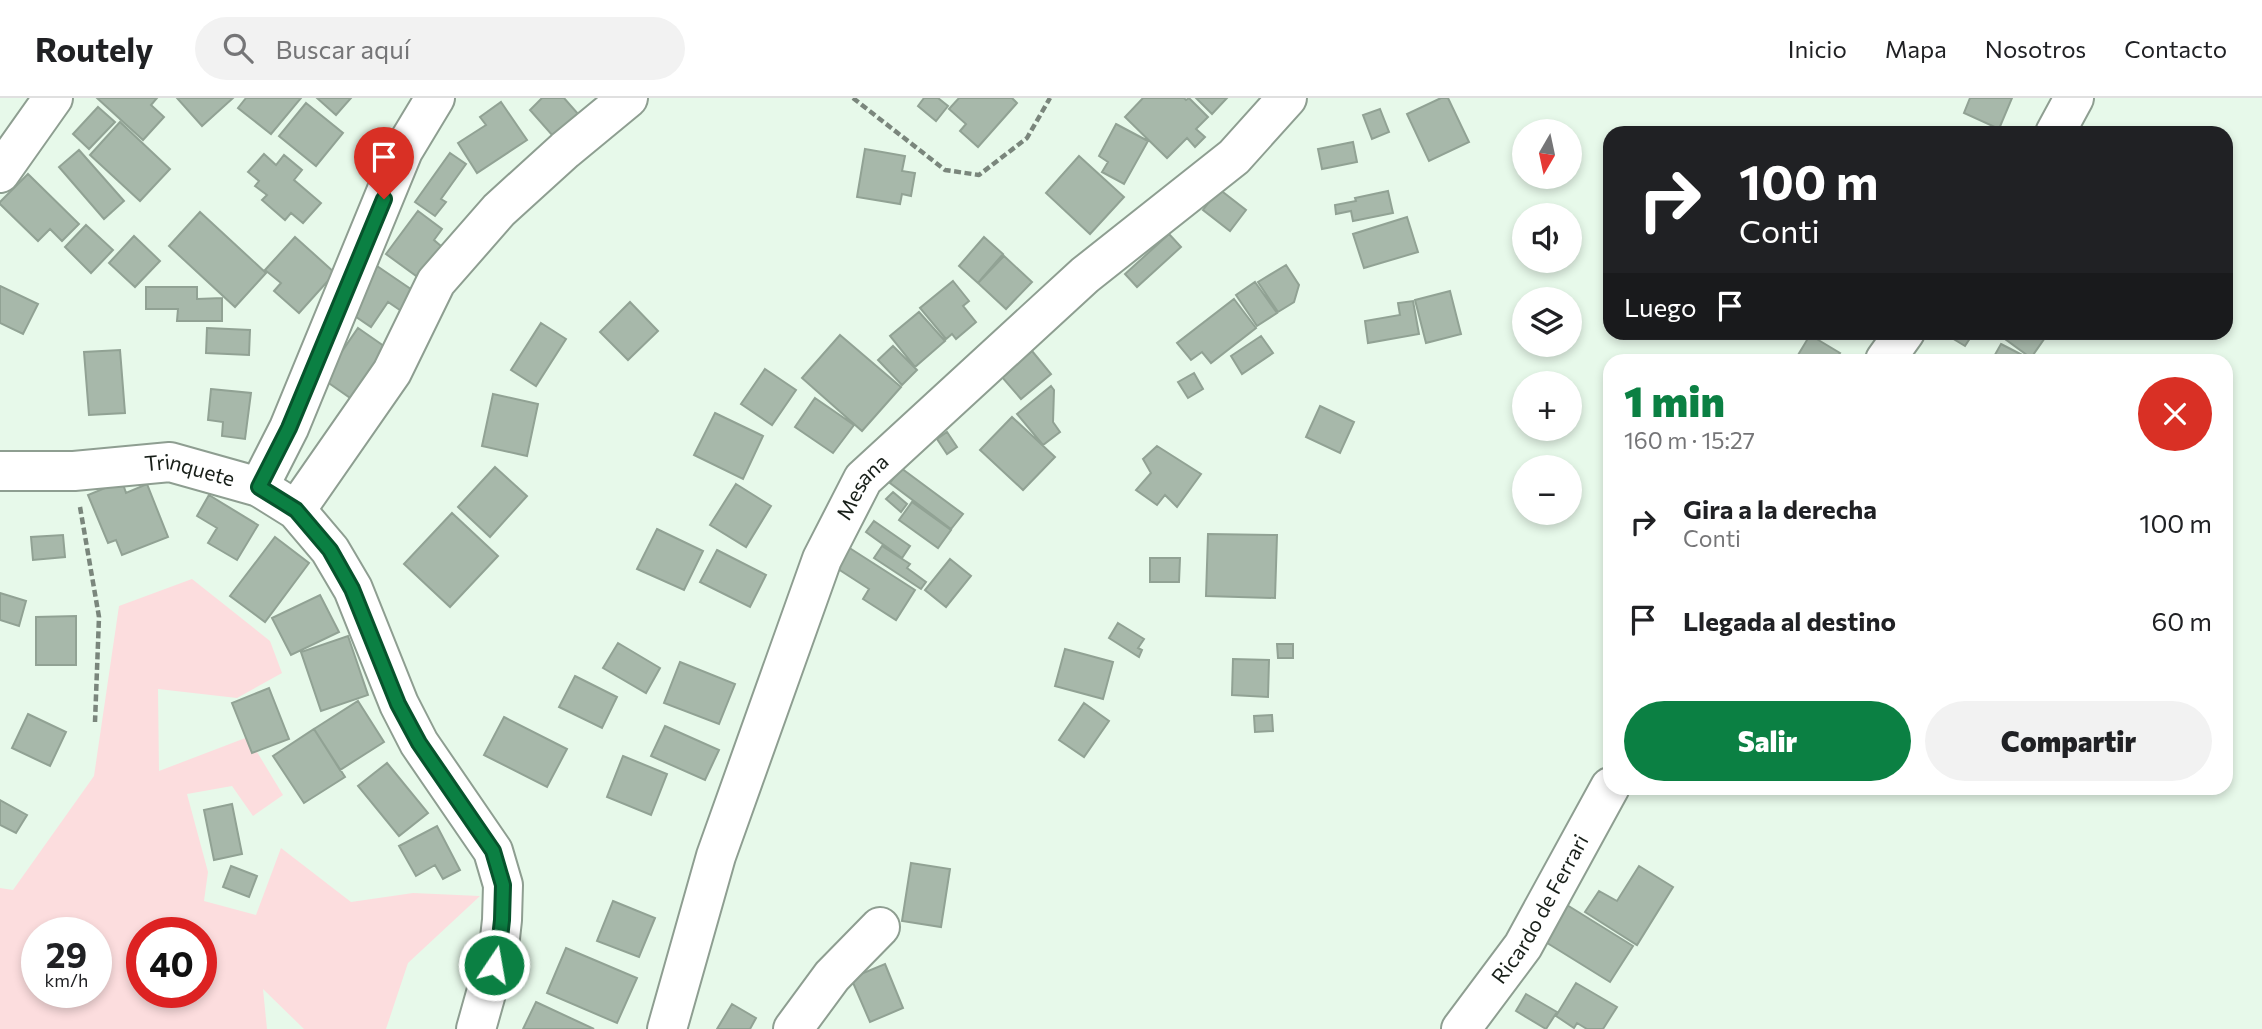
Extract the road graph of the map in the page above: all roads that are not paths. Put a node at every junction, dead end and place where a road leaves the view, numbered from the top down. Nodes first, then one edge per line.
1 (52, 98) edge
2 (435, 98) edge
3 (628, 98) edge
4 (1287, 98) edge
5 (2074, 98) edge
6 (2060, 126) edge
7 (0, 173) edge
8 (0, 471) edge
9 (259, 487) junction
10 (296, 510) junction
11 (1606, 795) edge
12 (880, 926) dead end
13 (476, 1029) edge
14 (667, 1029) edge
15 (793, 1029) edge
16 (1461, 1029) edge

1 - 7 street
2 - 9 street
3 - 10 street
4 - 14 street, Mesana
5 - 6 street
8 - 9 street, Trinquete
9 - 10 street, Trinquete
10 - 13 street, Trinquete
11 - 16 street, Ricardo de Ferrari
12 - 15 street

